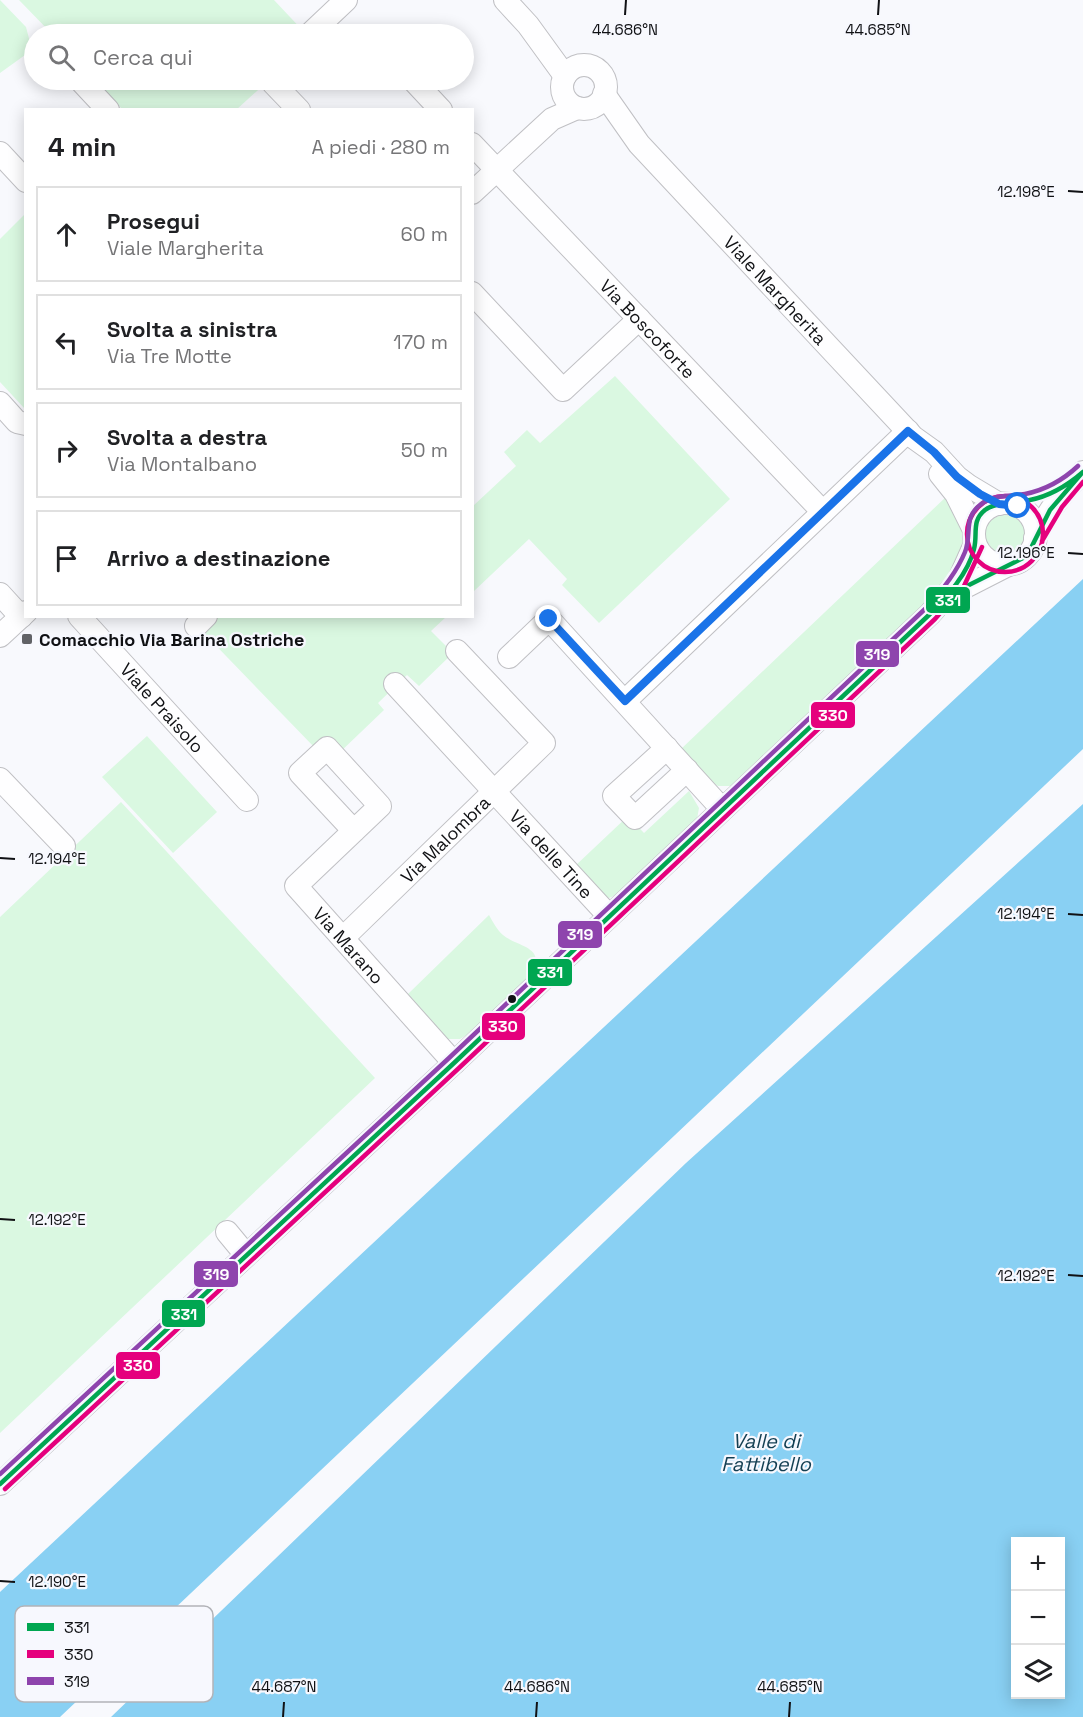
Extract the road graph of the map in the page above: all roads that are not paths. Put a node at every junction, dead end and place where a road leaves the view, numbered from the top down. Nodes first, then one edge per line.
1 (346, 0) edge
2 (505, 0) edge
3 (321, 24) edge
4 (89, 90) edge
5 (280, 90) edge
6 (422, 90) edge
7 (580, 91) junction
8 (106, 108) edge
9 (297, 108) edge
10 (439, 108) edge
11 (474, 146) edge
12 (3, 162) edge
13 (497, 170) junction
14 (24, 179) edge
15 (474, 191) edge
16 (474, 295) edge
17 (639, 319) junction
18 (0, 403) edge
19 (24, 424) edge
20 (910, 434) junction
21 (1078, 477) edge
22 (1003, 503) junction
23 (822, 512) junction
24 (975, 537) junction
25 (1035, 538) junction
26 (1008, 565) junction
27 (0, 594) edge
28 (23, 614) edge
29 (930, 614) junction
30 (81, 618) edge
31 (0, 636) edge
32 (457, 651) dead end
33 (509, 657) dead end
34 (395, 684) dead end
35 (625, 701) junction
36 (667, 748) junction
37 (687, 770) junction
38 (0, 779) edge
39 (495, 790) junction
40 (247, 800) dead end
41 (722, 809) junction
42 (354, 831) dead end
43 (64, 846) dead end
44 (609, 916) junction
45 (343, 938) junction
46 (454, 1063) junction
47 (227, 1232) dead end
48 (246, 1255) junction
49 (0, 1484) edge

1 - 3 street
2 - 7 street, Viale Margherita
4 - 8 street
5 - 9 street
6 - 10 street
7 - 13 street
7 - 20 street, Viale Margherita
11 - 13 street, Via Boscoforte
12 - 14 street
13 - 15 street
13 - 17 street, Via Boscoforte
16 - 17 street
17 - 23 street, Via Boscoforte
18 - 19 street
20 - 22 street, Viale Margherita
20 - 23 street
20 - 24 street, Viale Margherita
21 - 22 street
21 - 25 street
22 - 24 street
22 - 25 street
23 - 35 street
24 - 26 street
24 - 29 street
25 - 26 street
26 - 29 street
27 - 28 street
28 - 31 street
29 - 41 street
30 - 40 street, Viale Praisolo
32 - 39 street
33 - 35 street
34 - 39 street, Via Malombra
35 - 36 street
36 - 37 street
36 - 37 street
37 - 41 street
38 - 43 street
39 - 44 street, Via delle Tine
39 - 45 street, Via Malombra
41 - 44 street
42 - 45 street, Via Marano
44 - 46 street
45 - 46 street, Via Marano
46 - 48 street
47 - 48 street
48 - 49 street

